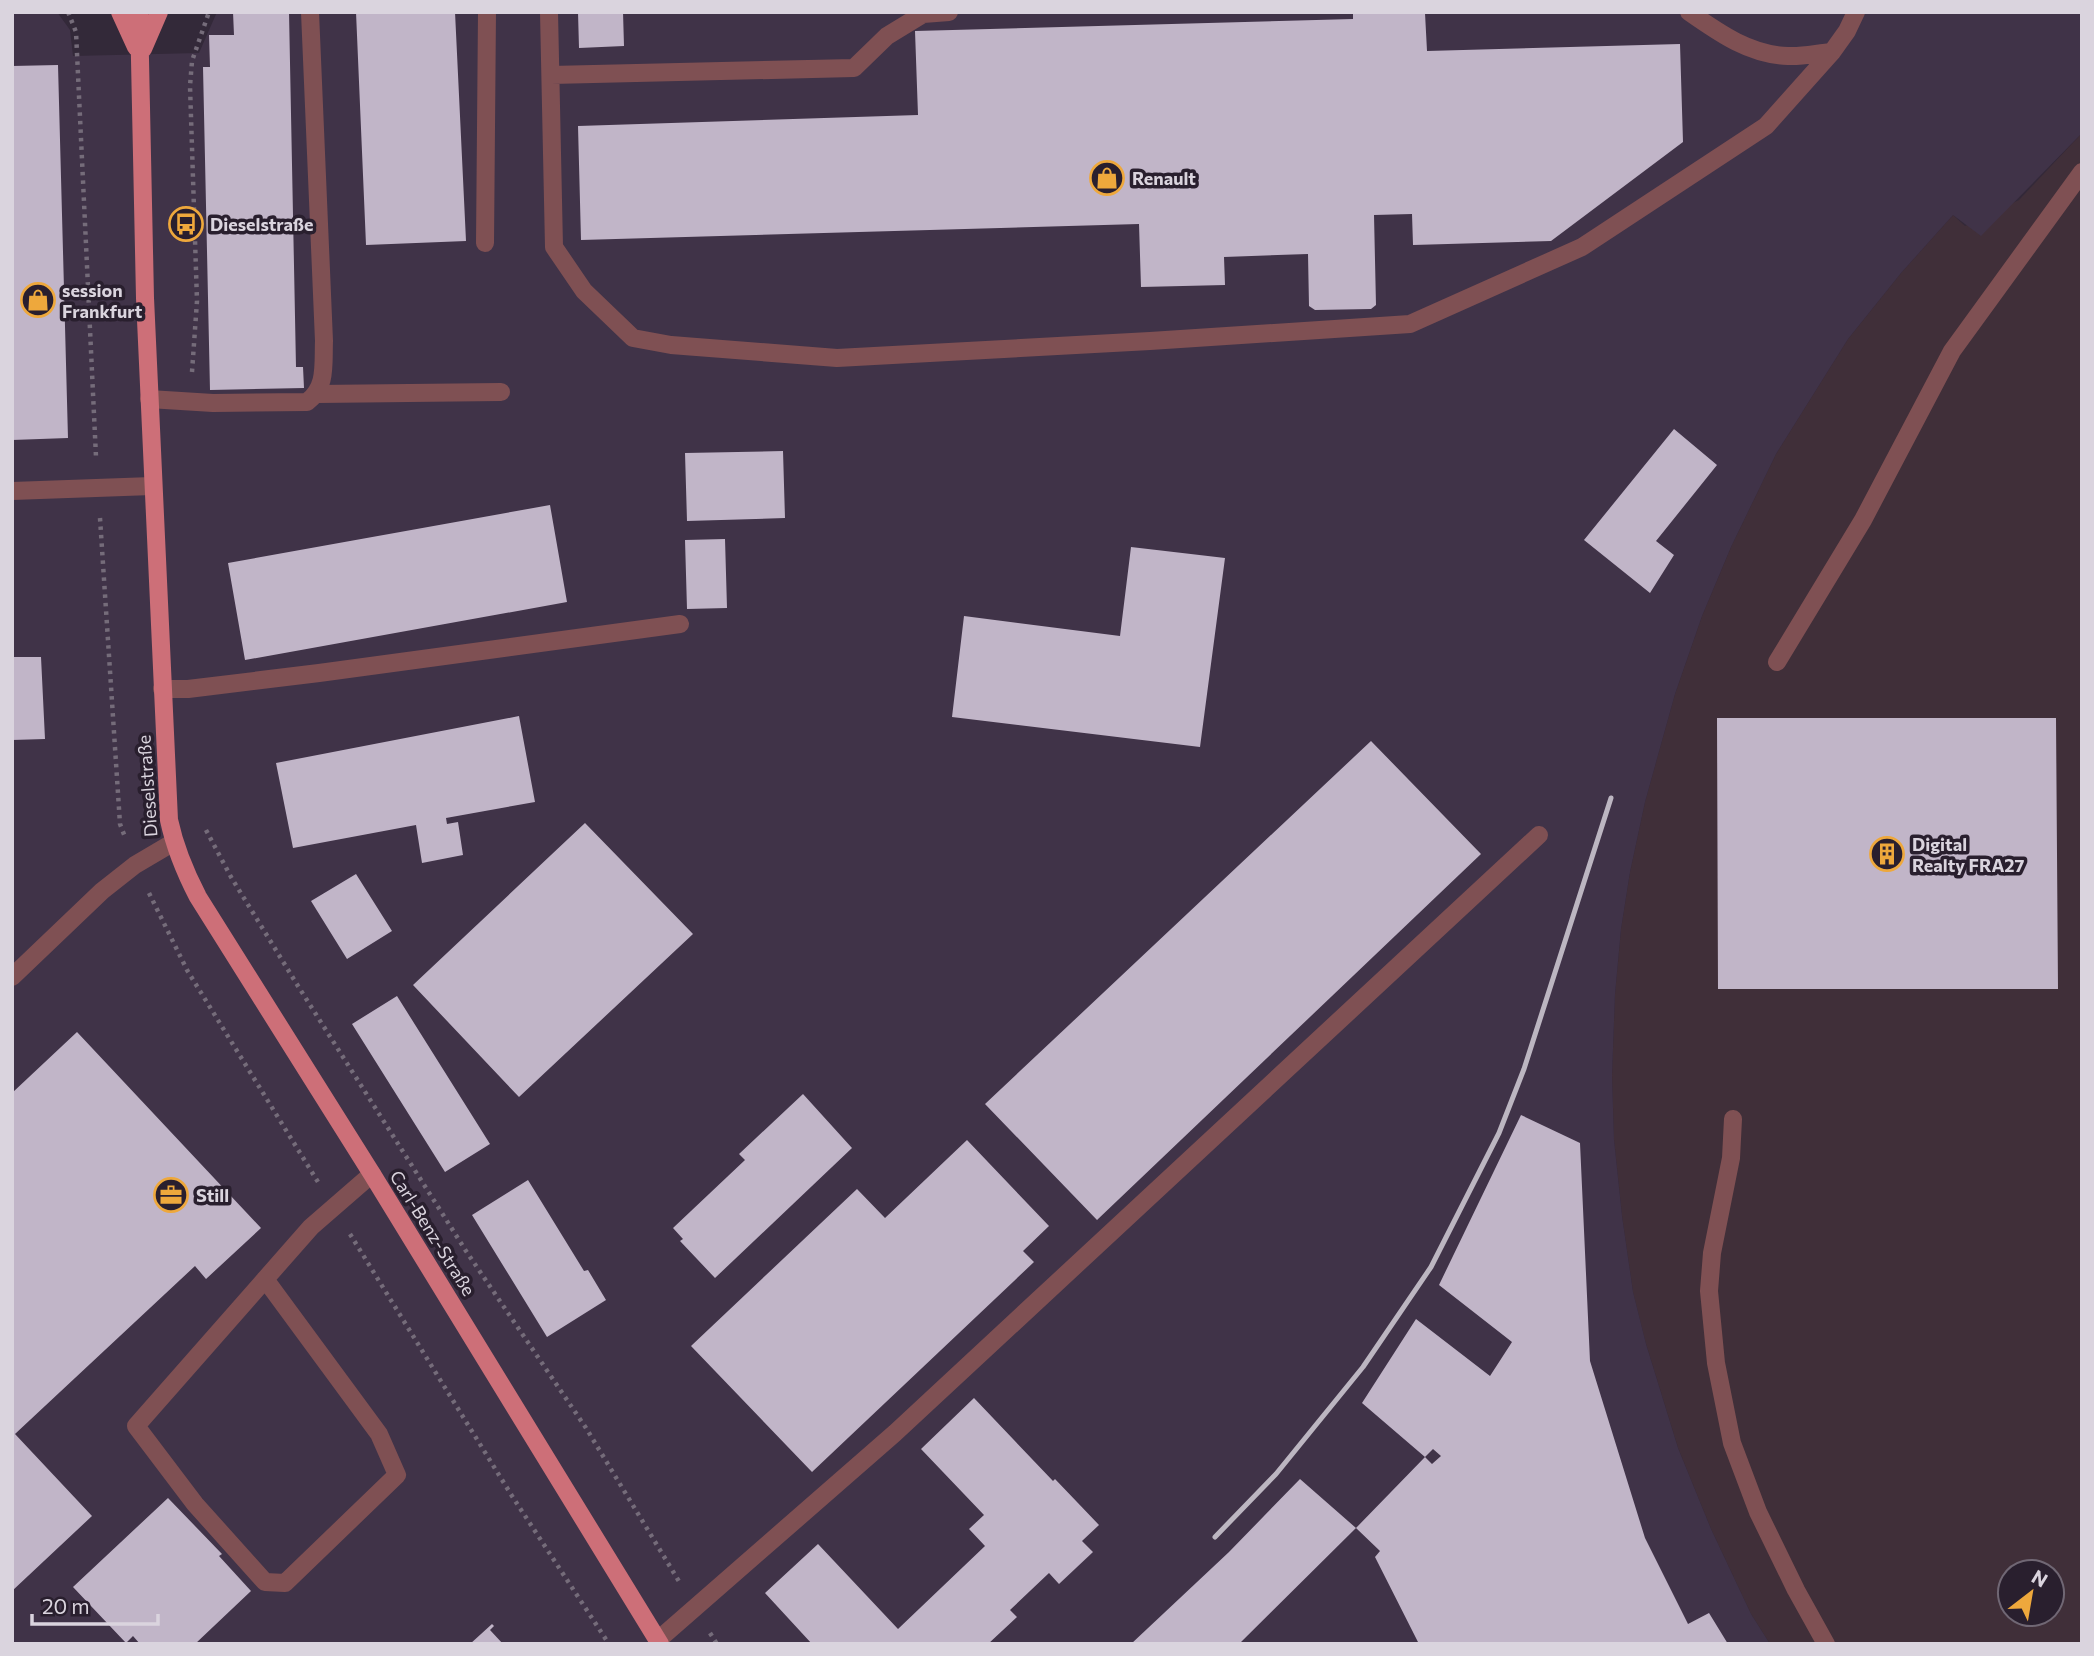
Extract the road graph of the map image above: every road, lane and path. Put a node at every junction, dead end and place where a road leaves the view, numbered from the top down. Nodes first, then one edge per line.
1 (68, 12) edge
2 (120, 12) edge
3 (139, 12) edge
4 (159, 12) edge
5 (209, 12) edge
6 (310, 12) edge
7 (487, 12) edge
8 (549, 12) edge
9 (949, 12) edge
10 (1689, 12) edge
11 (1856, 12) edge
12 (1832, 52) junction
13 (140, 56) junction
14 (551, 75) junction
15 (2082, 172) edge
16 (186, 224) dead end
17 (194, 224) junction
18 (485, 243) dead end
19 (501, 392) dead end
20 (317, 394) junction
21 (149, 399) junction
22 (188, 402) junction
23 (152, 486) junction
24 (97, 488) junction
25 (12, 491) edge
26 (680, 624) dead end
27 (1777, 662) dead end
28 (162, 689) junction
29 (201, 820) dead end
30 (1539, 835) dead end
31 (174, 842) junction
32 (135, 865) junction
33 (12, 976) edge
34 (1733, 1119) dead end
35 (372, 1174) junction
36 (334, 1209) junction
37 (265, 1279) junction
38 (695, 1609) junction
39 (659, 1642) edge
40 (609, 1644) edge
41 (717, 1644) edge
42 (1826, 1644) edge

1 - 24 path
2 - 13 main road
3 - 13 main road, Dieselstraße
4 - 13 main road
5 - 17 path
6 - 20 street
7 - 18 street
8 - 14 street
9 - 14 street
10 - 12 street
11 - 12 street
12 - 14 street
13 - 21 main road, Dieselstraße
15 - 27 street
16 - 17 path
17 - 22 path
19 - 20 street
20 - 22 street
21 - 22 street
21 - 23 main road, Dieselstraße
23 - 24 street
23 - 28 main road, Dieselstraße
24 - 25 street
24 - 32 path
26 - 28 street
28 - 31 main road, Dieselstraße
29 - 38 path
30 - 38 street
31 - 32 street, Dieselstraße
31 - 35 main road, Carl-Benz-Straße
32 - 33 street, Dieselstraße
32 - 36 path
34 - 42 street
35 - 36 street
35 - 39 main road, Carl-Benz-Straße
36 - 37 street
36 - 40 path
37 - 37 street
38 - 39 street
38 - 41 path

